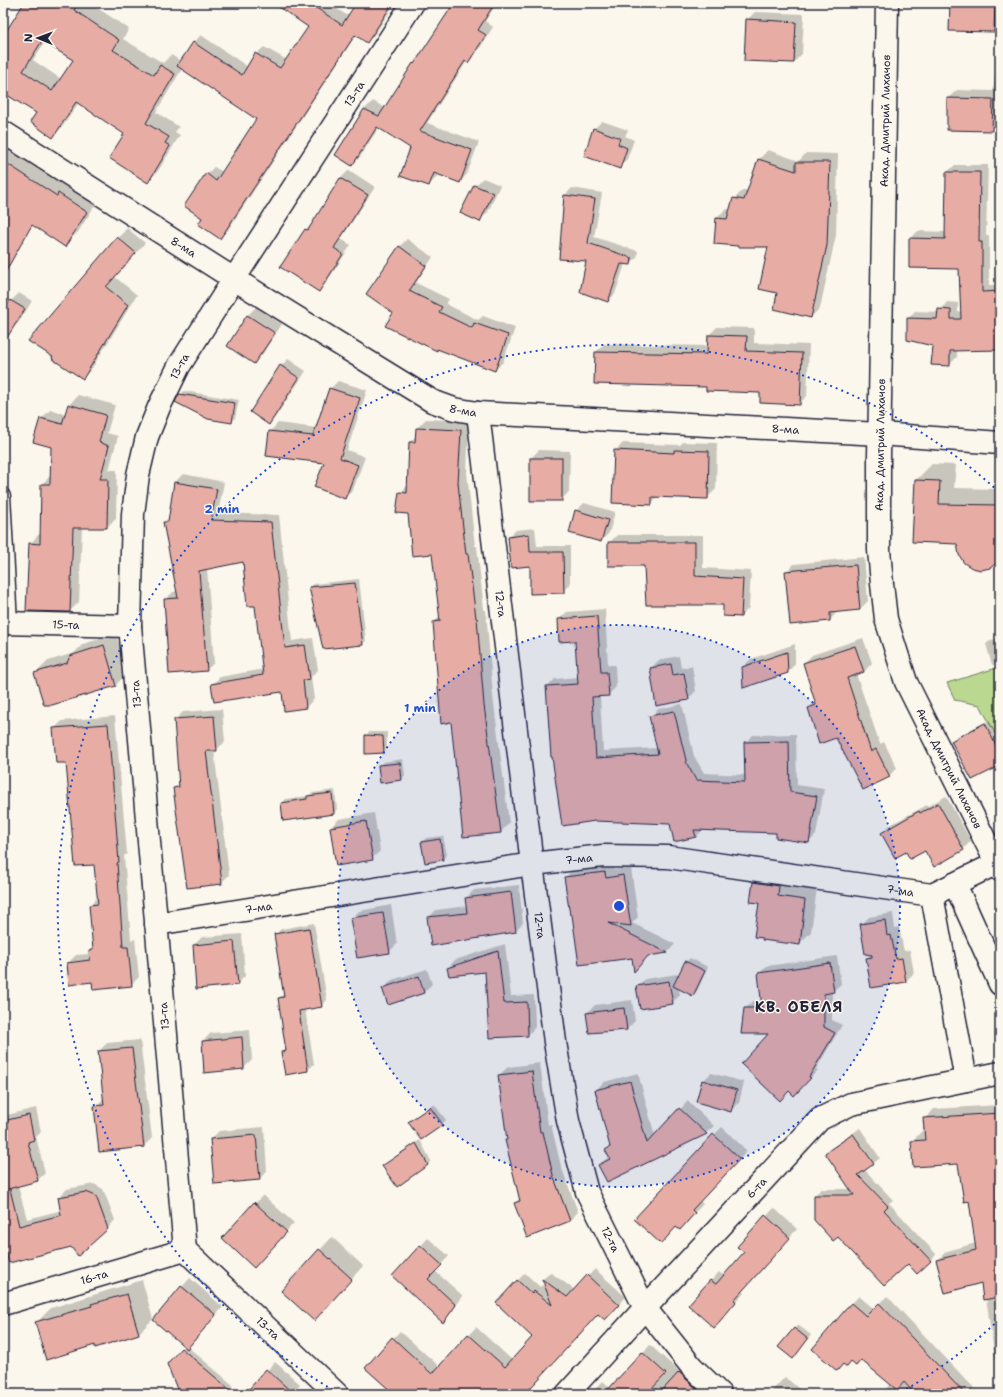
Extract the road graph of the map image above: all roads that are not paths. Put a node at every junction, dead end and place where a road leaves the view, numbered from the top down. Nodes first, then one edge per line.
1 (413, 3) edge
2 (887, 3) edge
3 (3, 132) edge
4 (234, 279) junction
5 (478, 414) junction
6 (880, 434) junction
7 (1000, 443) edge
8 (3, 496) edge
9 (6, 623) edge
10 (130, 626) junction
11 (532, 864) junction
12 (998, 867) edge
13 (955, 884) junction
14 (932, 895) junction
15 (156, 924) junction
16 (1000, 984) edge
17 (1000, 1073) edge
18 (966, 1080) junction
19 (185, 1250) junction
20 (3, 1304) edge
21 (645, 1308) junction
22 (337, 1394) edge
23 (567, 1394) edge
24 (720, 1394) edge

1 - 4 street, 13-та
2 - 6 street, Акад. Дмитрий Лихачов
3 - 4 street, 8-ма
4 - 5 street, 8-ма
4 - 10 street, 13-та
5 - 6 street, 8-ма
5 - 11 street, 12-та
6 - 7 street, 8-ма
6 - 12 street, Акад. Дмитрий Лихачов
8 - 9 lane
9 - 10 street, 15-та
10 - 15 street, 13-та
11 - 14 street, 7-ма
11 - 15 street, 7-ма
11 - 21 street, 12-та
12 - 13 street
13 - 14 street
13 - 16 street
14 - 18 street
15 - 19 street, 13-та
17 - 18 street, 6-та
18 - 21 street, 6-та
19 - 20 street, 16-та
19 - 22 street, 13-та
21 - 23 street, 6-та
21 - 24 street, 12-та

